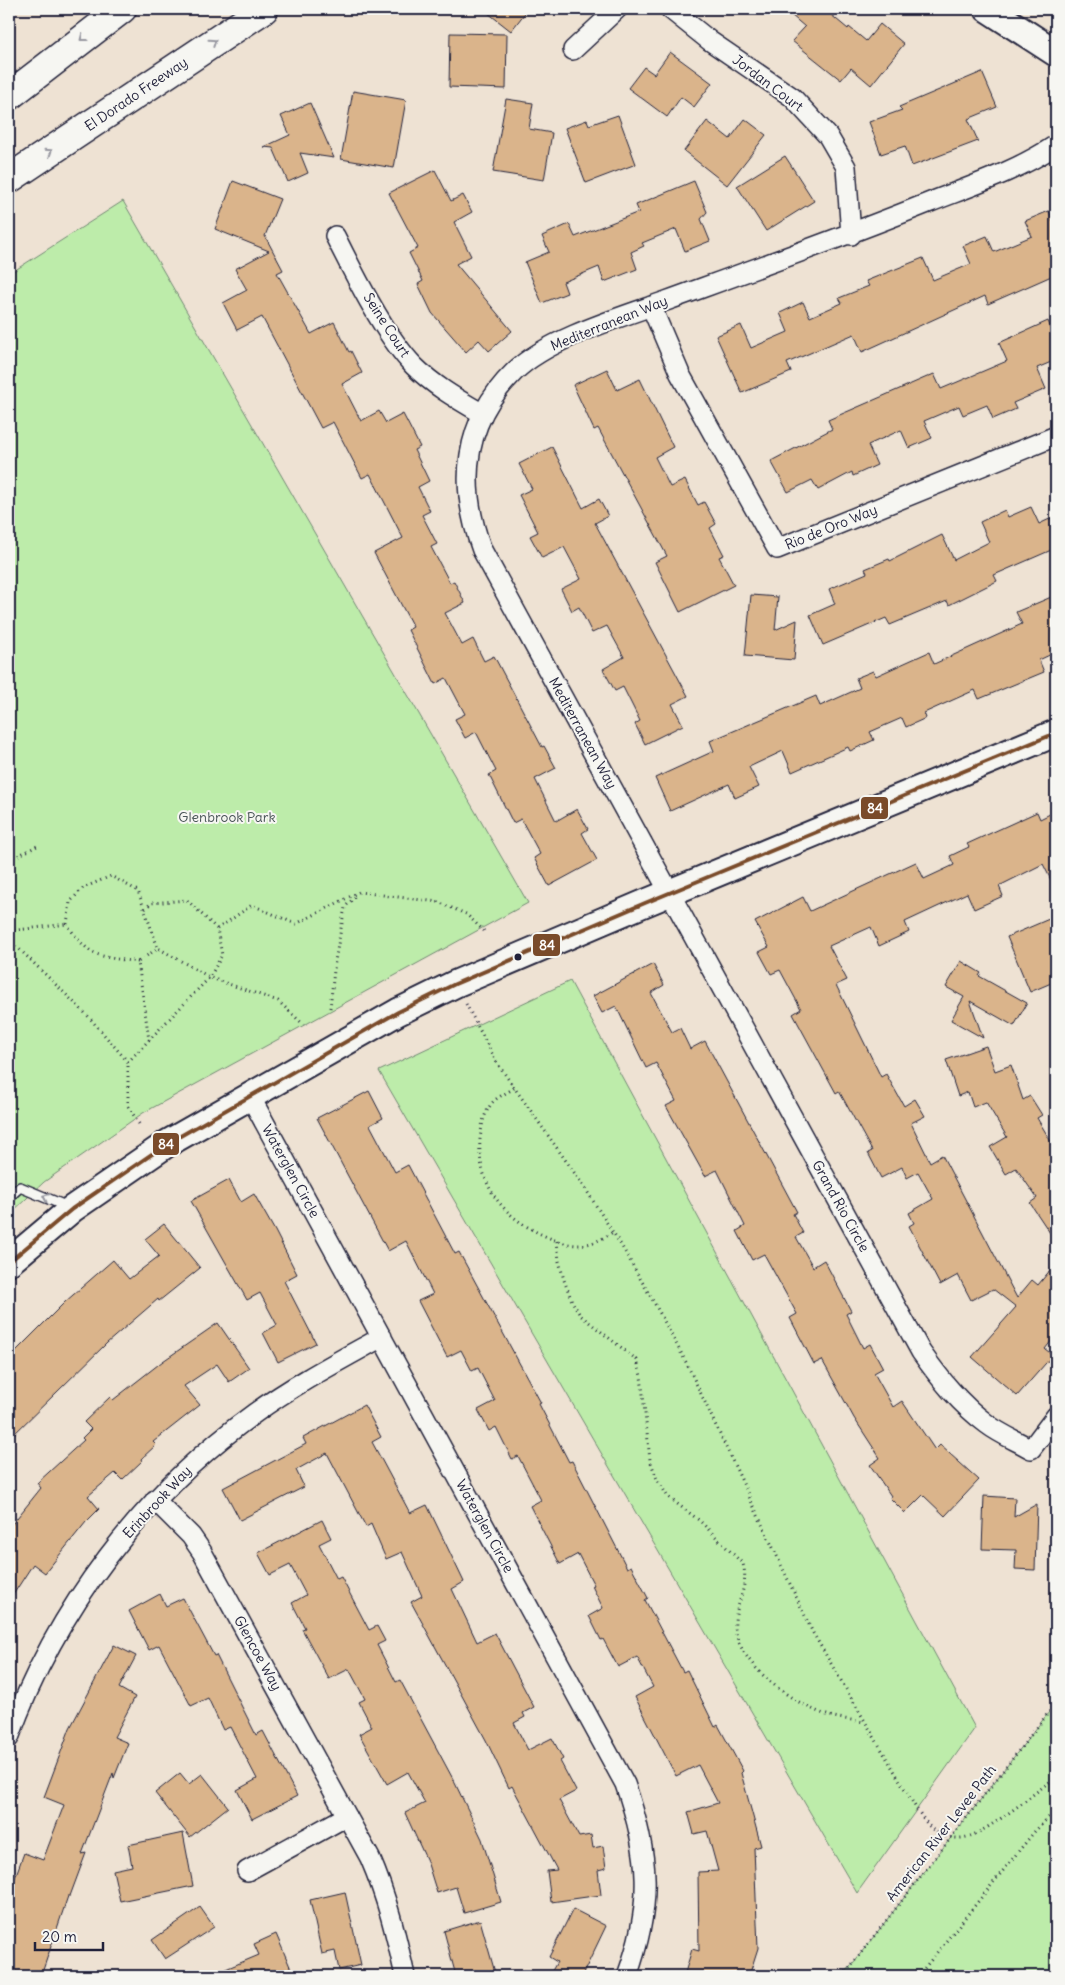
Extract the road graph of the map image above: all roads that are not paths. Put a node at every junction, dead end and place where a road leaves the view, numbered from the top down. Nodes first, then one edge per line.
1 (122, 9) edge
2 (264, 9) edge
3 (617, 9) edge
4 (670, 9) edge
5 (988, 9) edge
6 (573, 50) dead end
7 (1056, 54) edge
8 (9, 96) edge
9 (1056, 145) edge
10 (9, 180) edge
11 (850, 234) junction
12 (335, 236) dead end
13 (651, 306) junction
14 (483, 414) junction
15 (1056, 436) edge
16 (1056, 734) edge
17 (670, 893) junction
18 (250, 1096) junction
19 (9, 1197) edge
20 (72, 1209) junction
21 (9, 1262) edge
22 (382, 1337) junction
23 (1056, 1416) edge
24 (155, 1500) junction
25 (9, 1738) edge
26 (347, 1816) junction
27 (247, 1871) dead end
28 (405, 1976) edge
29 (627, 1976) edge

1 -> 8 highway
10 -> 2 highway, El Dorado Freeway
3 - 6 street
4 - 11 street, Jordan Court
5 - 7 street
9 - 11 street, Mediterranean Way
11 - 13 street, Mediterranean Way
12 - 14 street, Seine Court
13 - 14 street, Mediterranean Way
13 - 15 street, Rio de Oro Way
14 - 17 street, Mediterranean Way
16 - 17 street
17 - 18 street
17 - 23 street, Grand Rio Circle
18 - 20 street
18 - 22 street, Waterglen Circle
20 -> 19 lane
20 - 21 street
22 - 24 street, Erinbrook Way
22 - 29 street, Waterglen Circle
24 - 25 street, Erinbrook Way
24 - 26 street, Glencoe Way
26 - 27 street
26 - 28 street, Glencoe Way

